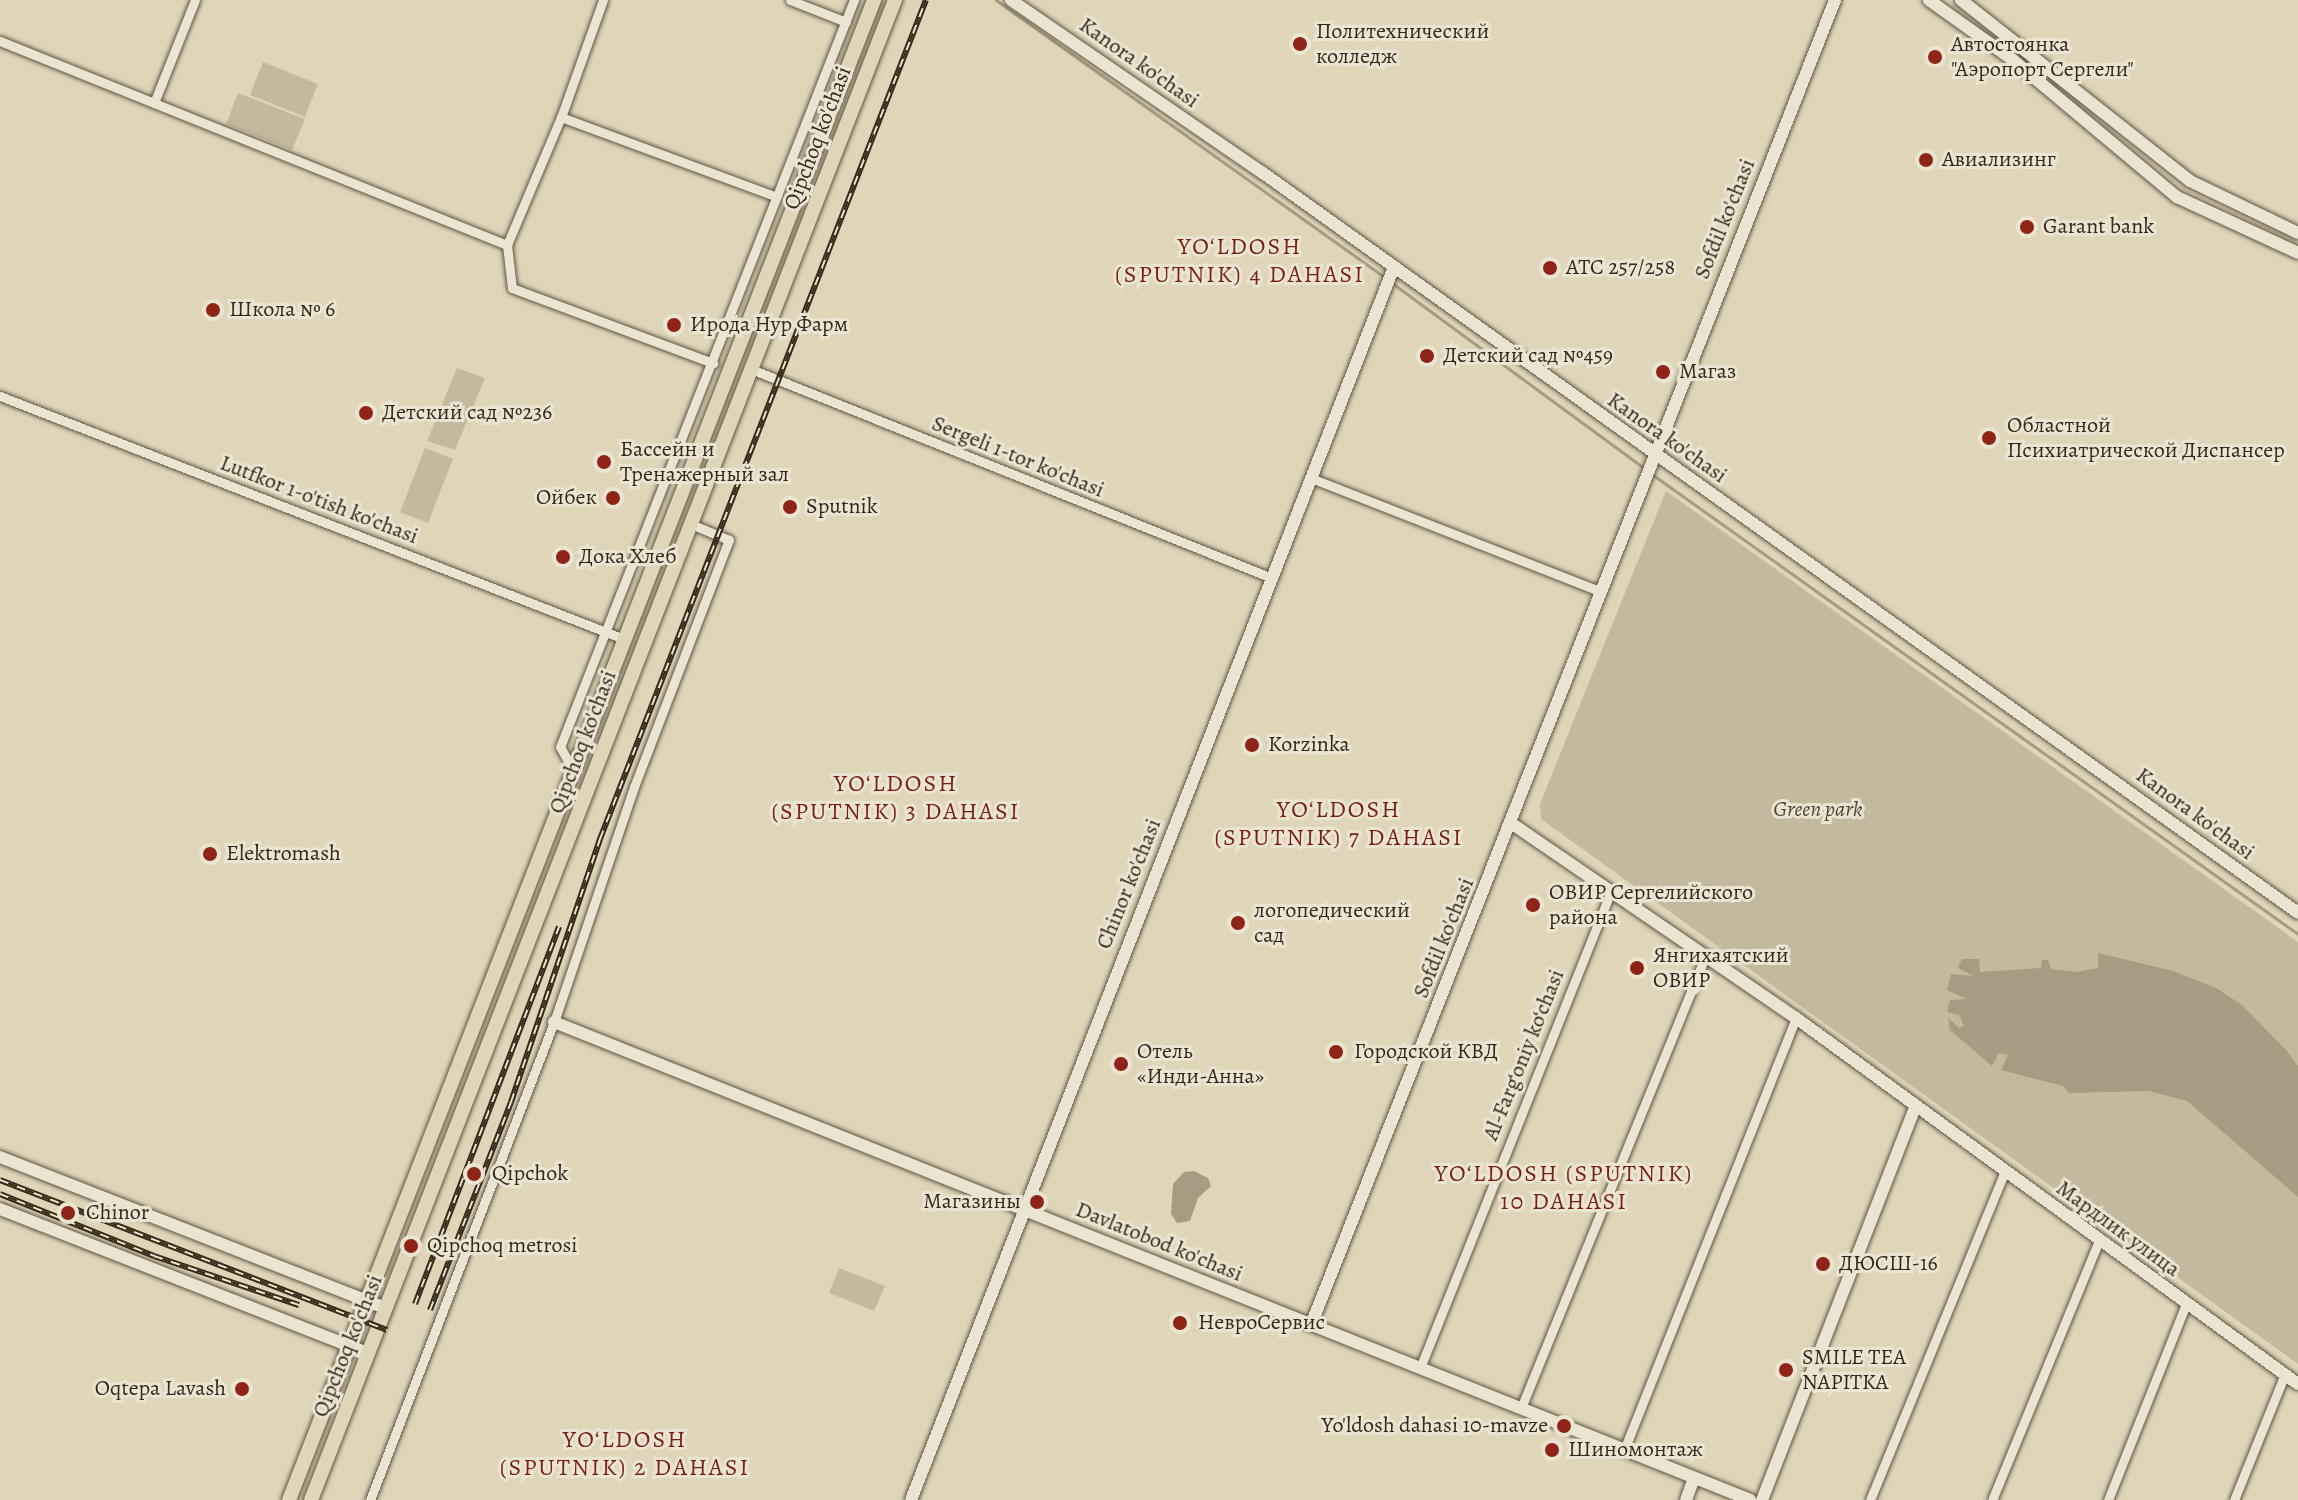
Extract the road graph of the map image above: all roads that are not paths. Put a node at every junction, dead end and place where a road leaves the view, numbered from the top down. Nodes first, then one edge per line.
1 (195, 0) edge
2 (603, 0) edge
3 (790, 0) edge
4 (854, 0) edge
5 (874, 0) edge
6 (895, 0) edge
7 (1011, 0) edge
8 (1835, 0) edge
9 (1929, 0) edge
10 (1961, 0) edge
11 (846, 22) junction
12 (0, 41) edge
13 (154, 103) junction
14 (561, 117) junction
15 (777, 197) junction
16 (2298, 233) edge
17 (507, 245) junction
18 (2298, 253) edge
19 (1390, 276) junction
20 (713, 363) junction
21 (751, 369) junction
22 (0, 396) edge
23 (1649, 464) junction
24 (686, 478) junction
25 (1311, 478) junction
26 (706, 486) junction
27 (691, 524) junction
28 (1272, 578) junction
29 (1600, 591) junction
30 (606, 632) junction
31 (624, 639) junction
32 (573, 770) junction
33 (592, 777) junction
34 (1511, 823) junction
35 (1611, 891) junction
36 (2298, 913) edge
37 (1706, 955) junction
38 (1796, 1018) junction
39 (554, 1022) junction
40 (447, 1094) junction
41 (466, 1101) junction
42 (1916, 1106) junction
43 (0, 1157) edge
44 (2005, 1171) junction
45 (0, 1209) edge
46 (1022, 1209) junction
47 (2099, 1240) junction
48 (366, 1300) junction
49 (2186, 1304) junction
50 (386, 1308) junction
51 (1311, 1325) junction
52 (349, 1345) junction
53 (368, 1353) junction
54 (1420, 1368) junction
55 (2285, 1374) junction
56 (2298, 1384) edge
57 (1521, 1408) junction
58 (1624, 1450) junction
59 (1694, 1478) junction
60 (289, 1500) edge
61 (311, 1500) edge
62 (370, 1500) edge
63 (911, 1500) edge
64 (1686, 1500) edge
65 (1750, 1500) edge
66 (1762, 1500) edge
67 (1870, 1500) edge
68 (1992, 1500) edge
69 (2108, 1500) edge
70 (2234, 1500) edge

1 - 13 street
2 - 14 street
3 - 11 street
4 - 11 street, Qipchoq ko'chasi
5 - 24 main road, Qipchoq ko'chasi
6 - 21 main road, Qipchoq ko'chasi
7 - 19 street, Kanora ko'chasi
8 - 23 street, Sofdil ko'chasi
9 - 18 street
10 - 16 street
11 - 15 street, Qipchoq ko'chasi
12 - 13 street
13 - 17 street
14 - 15 street
14 - 17 street
15 - 20 street, Qipchoq ko'chasi
17 - 20 street
19 - 23 street, Kanora ko'chasi
19 - 25 street, Chinor ko'chasi
20 - 30 street, Qipchoq ko'chasi
21 - 26 main road, Qipchoq ko'chasi
21 - 28 street, Sergeli 1-tor ko'chasi
22 - 30 street, Lutfkor 1-o'tish ko'chasi
23 - 29 street, Sofdil ko'chasi
23 - 36 street, Kanora ko'chasi
24 - 26 main road
24 - 31 main road, Qipchoq ko'chasi
25 - 28 street, Chinor ko'chasi
25 - 29 street
26 - 27 main road, Qipchoq ko'chasi
27 - 33 main road, Qipchoq ko'chasi
27 - 39 street
28 - 46 street, Chinor ko'chasi
29 - 34 street, Sofdil ko'chasi
30 - 31 street, Lutfkor 1-o'tish ko'chasi
30 - 32 street, Qipchoq ko'chasi
31 - 32 main road, Qipchoq ko'chasi
32 - 33 main road
32 - 40 main road, Qipchoq ko'chasi
33 - 41 main road, Qipchoq ko'chasi
34 - 35 street, Мардлик улица
34 - 51 street, Sofdil ko'chasi
35 - 37 street, Мардлик улица
35 - 54 street, Al-Farg‘oniy ko‘chasi
37 - 38 street, Мардлик улица
37 - 57 street
38 - 42 street, Мардлик улица
38 - 58 street
39 - 46 street, Davlatobod ko'chasi
39 - 62 street
40 - 41 main road
40 - 48 main road, Qipchoq ko'chasi
41 - 50 main road, Qipchoq ko'chasi
42 - 44 street, Мардлик улица
42 - 66 street
43 - 48 street
44 - 47 street, Мардлик улица
44 - 67 street
45 - 52 street
46 - 51 street, Davlatobod ko'chasi
46 - 63 street, Chinor ko'chasi
47 - 49 street, Мардлик улица
47 - 68 street
48 - 50 street
48 - 52 main road, Qipchoq ko'chasi
49 - 55 street, Мардлик улица
49 - 69 street
50 - 53 main road, Qipchoq ko'chasi
51 - 54 street, Davlatobod ko'chasi
52 - 53 street
52 - 60 main road, Qipchoq ko'chasi
53 - 61 main road, Qipchoq ko'chasi
54 - 57 street, Davlatobod ko'chasi
55 - 56 street, Мардлик улица
55 - 70 street
57 - 58 street, Davlatobod ko'chasi
58 - 59 street, Davlatobod ko'chasi
59 - 64 street
59 - 65 street, Davlatobod ko'chasi

